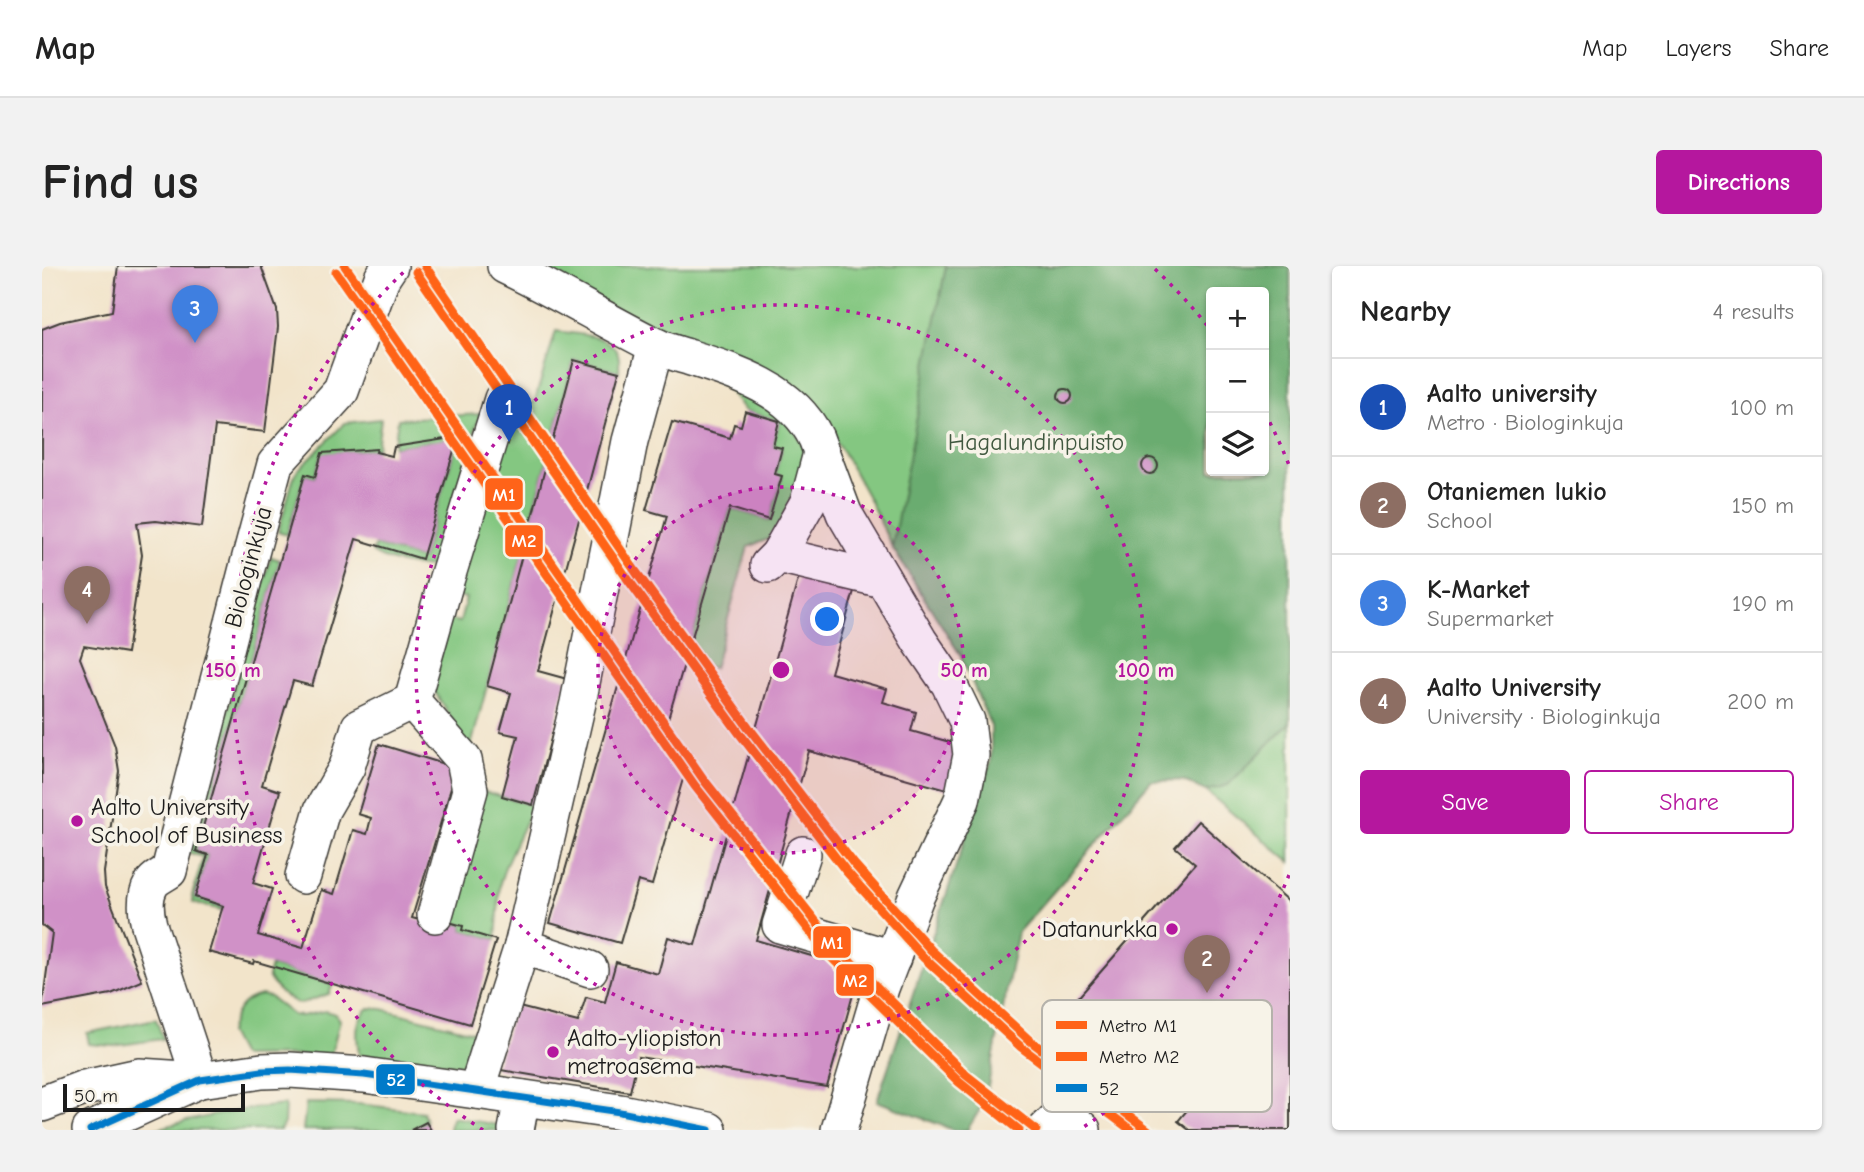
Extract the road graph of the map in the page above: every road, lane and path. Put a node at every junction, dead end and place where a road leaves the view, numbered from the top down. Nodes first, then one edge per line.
1 (390, 266) edge
2 (505, 266) edge
3 (656, 346) junction
4 (502, 399) dead end
5 (821, 453) junction
6 (883, 580) junction
7 (412, 701) junction
8 (803, 854) dead end
9 (303, 876) dead end
10 (435, 915) dead end
11 (522, 946) junction
12 (892, 958) junction
13 (590, 969) dead end
14 (200, 1080) junction
15 (476, 1091) junction
16 (52, 1111) edge
17 (519, 1114) edge
18 (88, 1130) edge
19 (709, 1130) edge
20 (839, 1130) edge
21 (1045, 1130) edge
22 (1083, 1130) edge

1 - 14 street, Biologinkuja
2 - 3 street
3 - 5 street
3 - 11 street
4 - 7 street
5 - 6 street
5 - 6 street
6 - 12 street
7 - 9 street
7 - 10 street
8 - 12 street
11 - 13 street
11 - 15 street
12 - 20 street
14 - 15 street
14 - 16 street
14 - 18 street
15 - 17 street
16 - 18 street
17 - 19 street
21 - 22 street

